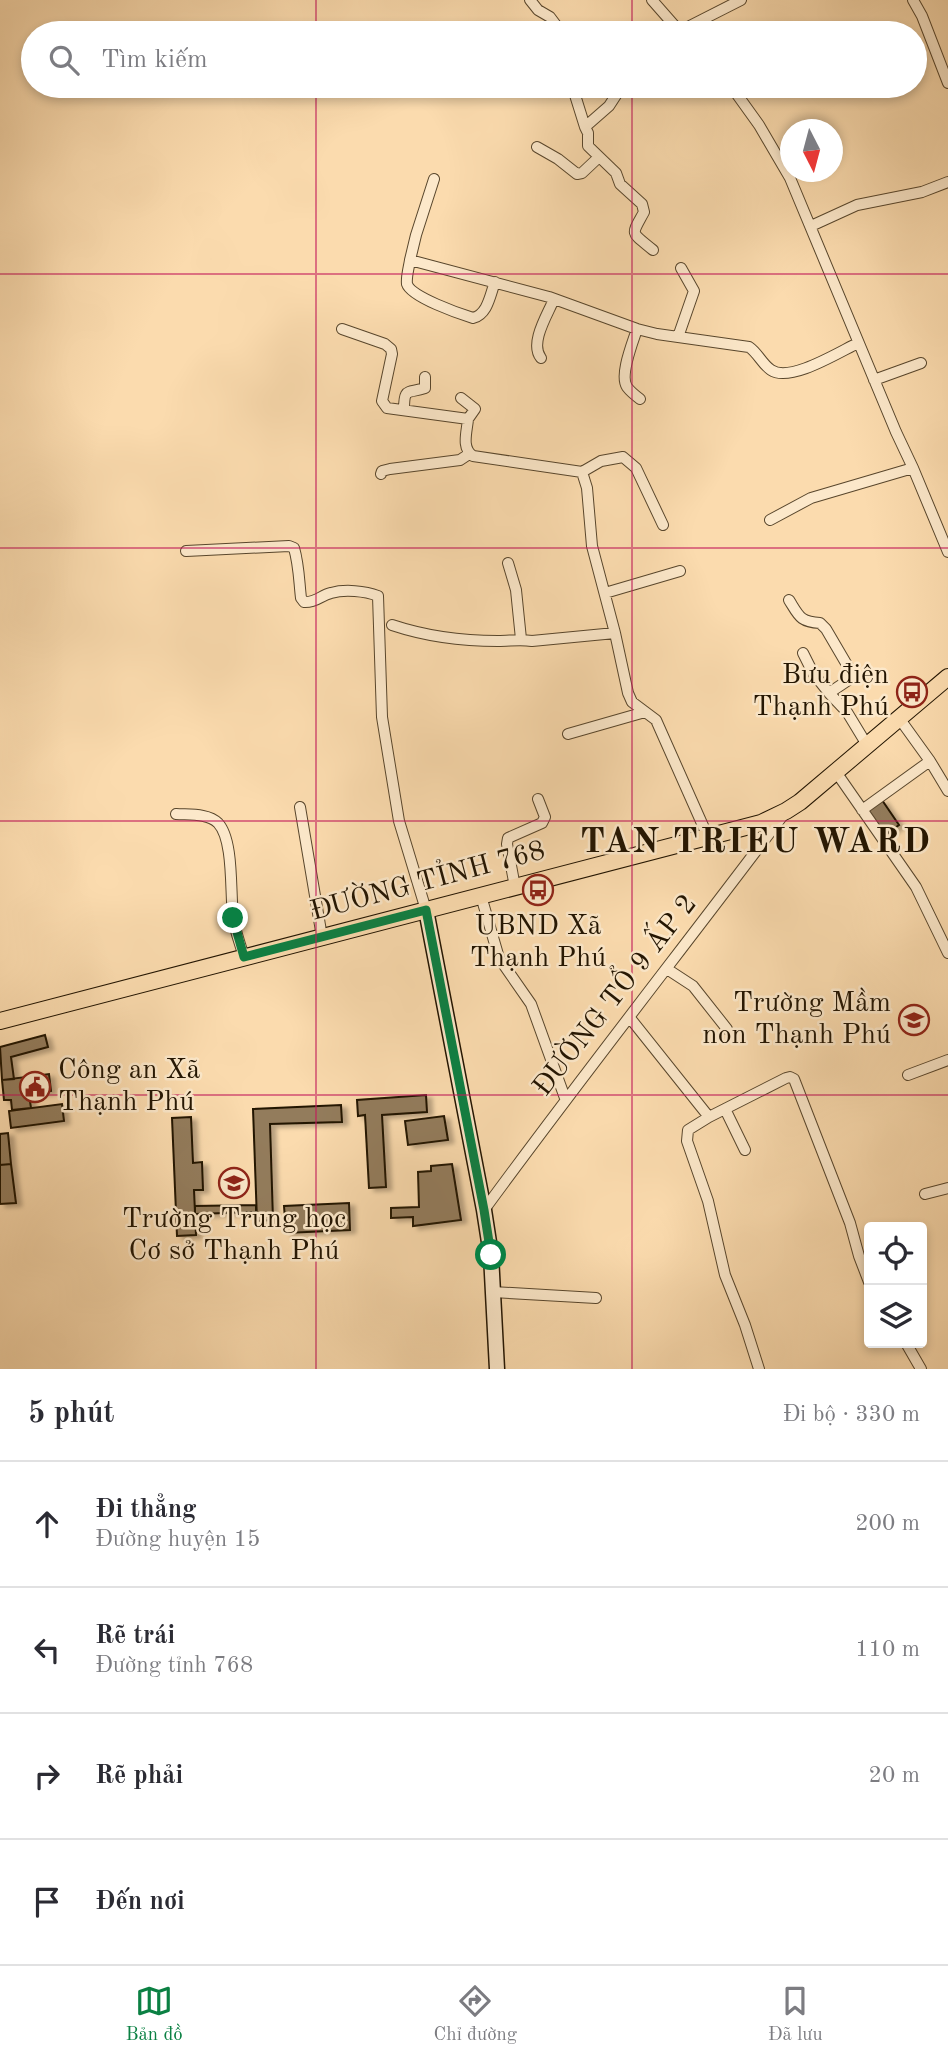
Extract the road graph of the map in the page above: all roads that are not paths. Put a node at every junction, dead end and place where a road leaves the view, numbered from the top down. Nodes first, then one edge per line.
1 (530, 0) edge
2 (652, 0) edge
3 (741, 0) edge
4 (913, 0) edge
5 (727, 3) edge
6 (553, 21) edge
7 (669, 21) edge
8 (698, 21) edge
9 (924, 21) edge
10 (927, 29) edge
11 (948, 83) edge
12 (576, 98) edge
13 (614, 98) edge
14 (739, 98) edge
15 (585, 127) junction
16 (537, 147) dead end
17 (599, 157) junction
18 (434, 179) dead end
19 (948, 182) edge
20 (811, 226) junction
21 (653, 250) dead end
22 (410, 260) junction
23 (681, 268) dead end
24 (495, 282) junction
25 (554, 299) junction
26 (342, 329) dead end
27 (637, 329) junction
28 (678, 337) junction
29 (858, 343) junction
30 (541, 358) dead end
31 (921, 363) dead end
32 (425, 377) dead end
33 (874, 380) junction
34 (461, 398) dead end
35 (640, 399) dead end
36 (404, 410) junction
37 (468, 419) junction
38 (469, 454) junction
39 (913, 468) junction
40 (582, 472) junction
41 (381, 474) dead end
42 (771, 520) dead end
43 (663, 525) dead end
44 (186, 551) dead end
45 (948, 552) edge
46 (508, 564) dead end
47 (680, 572) dead end
48 (605, 593) junction
49 (789, 600) dead end
50 (392, 625) dead end
51 (615, 633) junction
52 (521, 639) junction
53 (803, 653) dead end
54 (948, 677) edge
55 (829, 693) junction
56 (645, 712) junction
57 (899, 718) junction
58 (568, 734) dead end
59 (867, 745) junction
60 (930, 761) junction
61 (836, 772) junction
62 (948, 791) edge
63 (538, 799) dead end
64 (300, 807) dead end
65 (862, 810) junction
66 (786, 811) junction
67 (176, 814) dead end
68 (708, 837) junction
69 (515, 887) junction
70 (481, 896) junction
71 (426, 910) junction
72 (322, 937) junction
73 (948, 953) edge
74 (244, 957) junction
75 (667, 969) junction
76 (630, 1018) junction
77 (0, 1021) edge
78 (727, 1030) dead end
79 (948, 1060) edge
80 (908, 1075) dead end
81 (565, 1098) junction
82 (726, 1109) junction
83 (709, 1117) junction
84 (745, 1150) dead end
85 (948, 1188) edge
86 (925, 1194) dead end
87 (484, 1210) junction
88 (864, 1269) edge
89 (493, 1292) junction
90 (596, 1298) dead end
91 (909, 1348) edge
92 (497, 1369) edge
93 (759, 1369) edge
94 (921, 1369) edge

1 - 6 street
2 - 7 street
3 - 5 street
4 - 9 street
5 - 8 street
10 - 11 street
12 - 15 street
13 - 15 street
14 - 20 street
15 - 17 street
16 - 17 street
17 - 21 street
18 - 22 street
19 - 20 street
20 - 29 street
22 - 24 street
22 - 24 street
23 - 28 street
24 - 25 street
25 - 27 street
25 - 30 street
26 - 36 street
27 - 28 street
27 - 35 street
28 - 29 street
29 - 33 street
31 - 33 street
32 - 36 street
33 - 39 street
34 - 37 street
36 - 37 street
37 - 38 street
38 - 40 street
38 - 41 street
39 - 42 street
39 - 45 street
40 - 43 street
40 - 48 street
44 - 71 street
46 - 52 street
47 - 48 street
48 - 51 street
49 - 55 street
50 - 52 street
51 - 52 street
51 - 56 street
53 - 55 street
54 - 57 main road, ĐƯỜNG TỈNH 768
55 - 59 street
56 - 58 street
56 - 68 street
57 - 59 main road, ĐƯỜNG TỈNH 768
57 - 60 street
59 - 61 main road, ĐƯỜNG TỈNH 768
60 - 62 street
60 - 65 street
61 - 65 street
61 - 66 main road, ĐƯỜNG TỈNH 768
63 - 69 street
64 - 72 street
65 - 73 street
66 - 68 main road, ĐƯỜNG TỈNH 768
66 - 75 street, ĐƯỜNG TỔ 9 ẤP 2
67 - 74 street
68 - 69 main road, ĐƯỜNG TỈNH 768
69 - 70 main road, ĐƯỜNG TỈNH 768
70 - 71 main road, ĐƯỜNG TỈNH 768
70 - 81 street
71 - 72 main road, ĐƯỜNG TỈNH 768
71 - 87 street
72 - 74 main road, ĐƯỜNG TỈNH 768
74 - 77 main road, ĐƯỜNG TỈNH 768
75 - 76 street, ĐƯỜNG TỔ 9 ẤP 2
75 - 78 street
76 - 81 street, ĐƯỜNG TỔ 9 ẤP 2
76 - 83 street
79 - 80 street
81 - 87 street, ĐƯỜNG TỔ 9 ẤP 2
82 - 83 street
82 - 84 street
82 - 88 street
83 - 93 street
85 - 86 street
87 - 89 street
89 - 90 street
89 - 92 street
91 - 94 street

